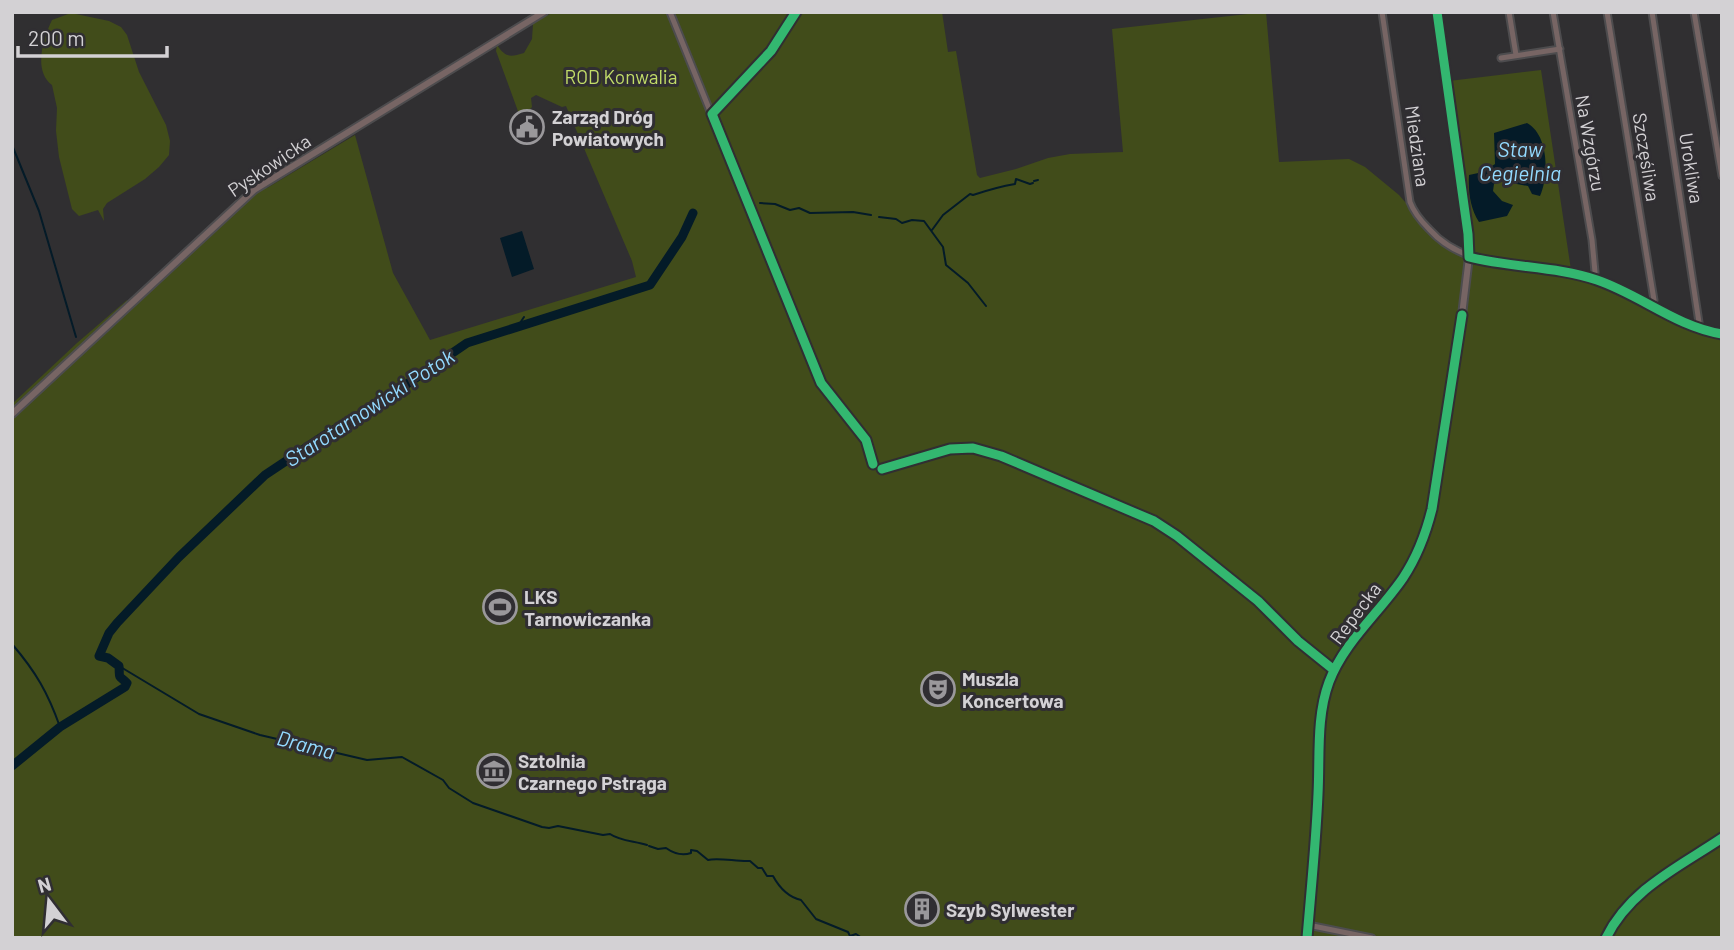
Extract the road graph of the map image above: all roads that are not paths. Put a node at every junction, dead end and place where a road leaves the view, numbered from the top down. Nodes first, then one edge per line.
1 (544, 12) edge
2 (670, 12) edge
3 (1381, 12) edge
4 (1437, 12) edge
5 (1509, 12) edge
6 (1553, 12) edge
7 (1607, 12) edge
8 (1651, 12) edge
9 (1694, 12) edge
10 (1560, 49) junction
11 (1516, 55) junction
12 (1502, 58) dead end
13 (1722, 176) edge
14 (756, 225) dead end
15 (1469, 257) junction
16 (1653, 307) dead end
17 (1700, 329) dead end
18 (12, 414) edge
19 (1308, 925) junction
20 (1307, 938) edge
21 (1372, 938) edge

1 - 18 street, Pyskowicka
2 - 14 street
3 - 15 street, Miedziana
4 - 15 street, Repecka
5 - 11 street
6 - 10 street, Na Wzgórzu
7 - 16 street, Szczęśliwa
8 - 17 street, Urokliwa
9 - 13 street
10 - 11 street
10 - 15 street, Na Wzgórzu
11 - 12 street
15 - 19 street, Repecka
19 - 20 street, Repecka
19 - 21 street

